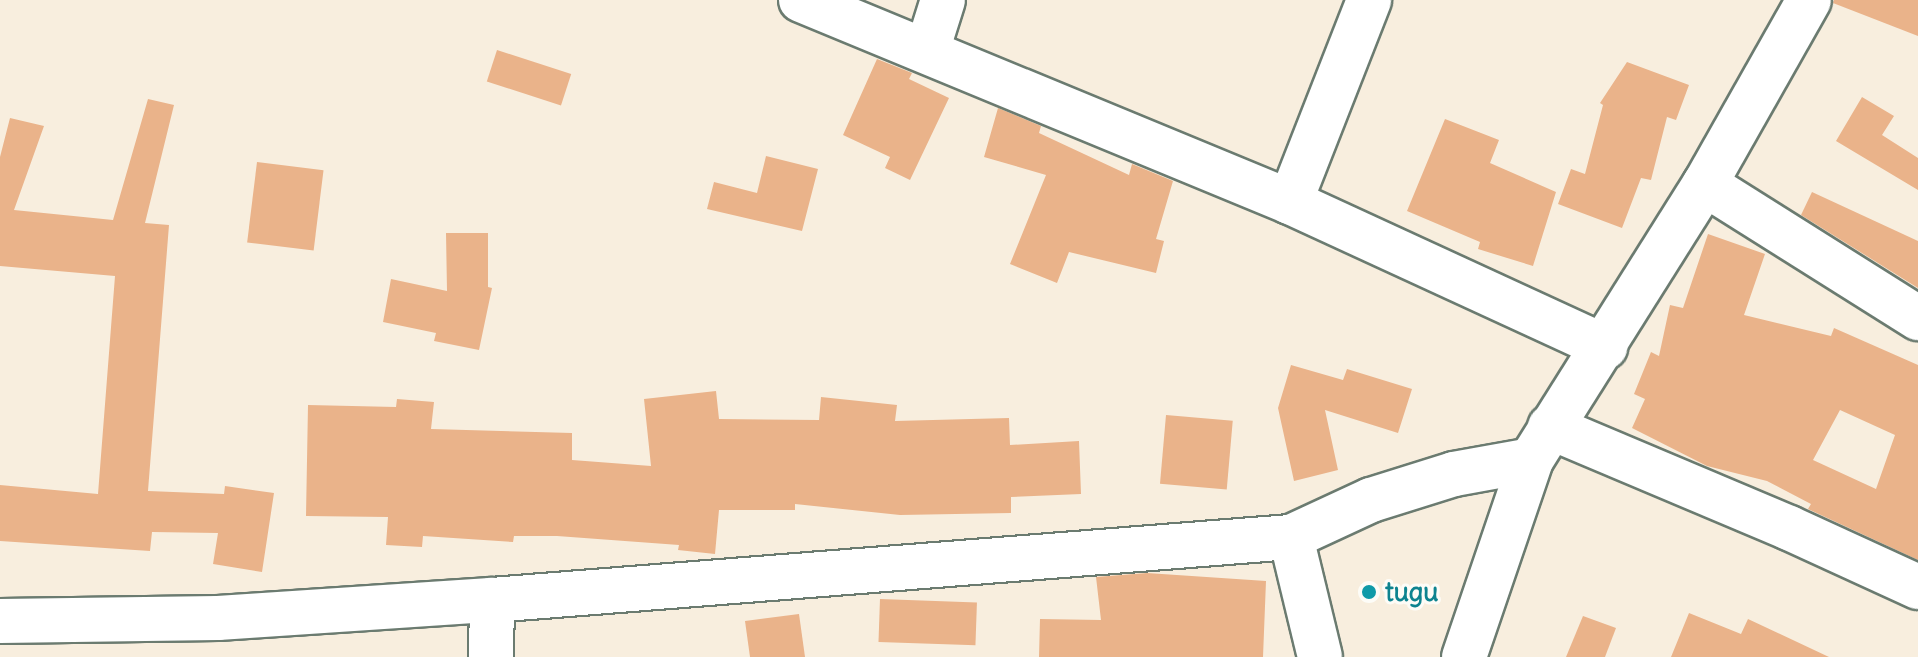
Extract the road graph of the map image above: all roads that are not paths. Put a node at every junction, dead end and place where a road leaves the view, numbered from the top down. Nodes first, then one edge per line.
1 (801, 0) edge
2 (943, 0) edge
3 (1369, 0) edge
4 (1809, 0) edge
5 (927, 51) junction
6 (1705, 184) junction
7 (1290, 202) junction
8 (1918, 318) edge
9 (1605, 347) junction
10 (1541, 444) junction
11 (1291, 537) junction
12 (1918, 587) edge
13 (492, 600) junction
14 (0, 621) edge
15 (491, 657) edge
16 (1320, 657) edge
17 (1464, 657) edge

1 - 5 street
2 - 5 street
3 - 7 street
4 - 6 street
5 - 7 street
6 - 8 street
6 - 9 street
7 - 9 street
9 - 10 street
10 - 11 street
10 - 12 street
10 - 17 street
11 - 13 street
11 - 16 street
13 - 14 street
13 - 15 street

